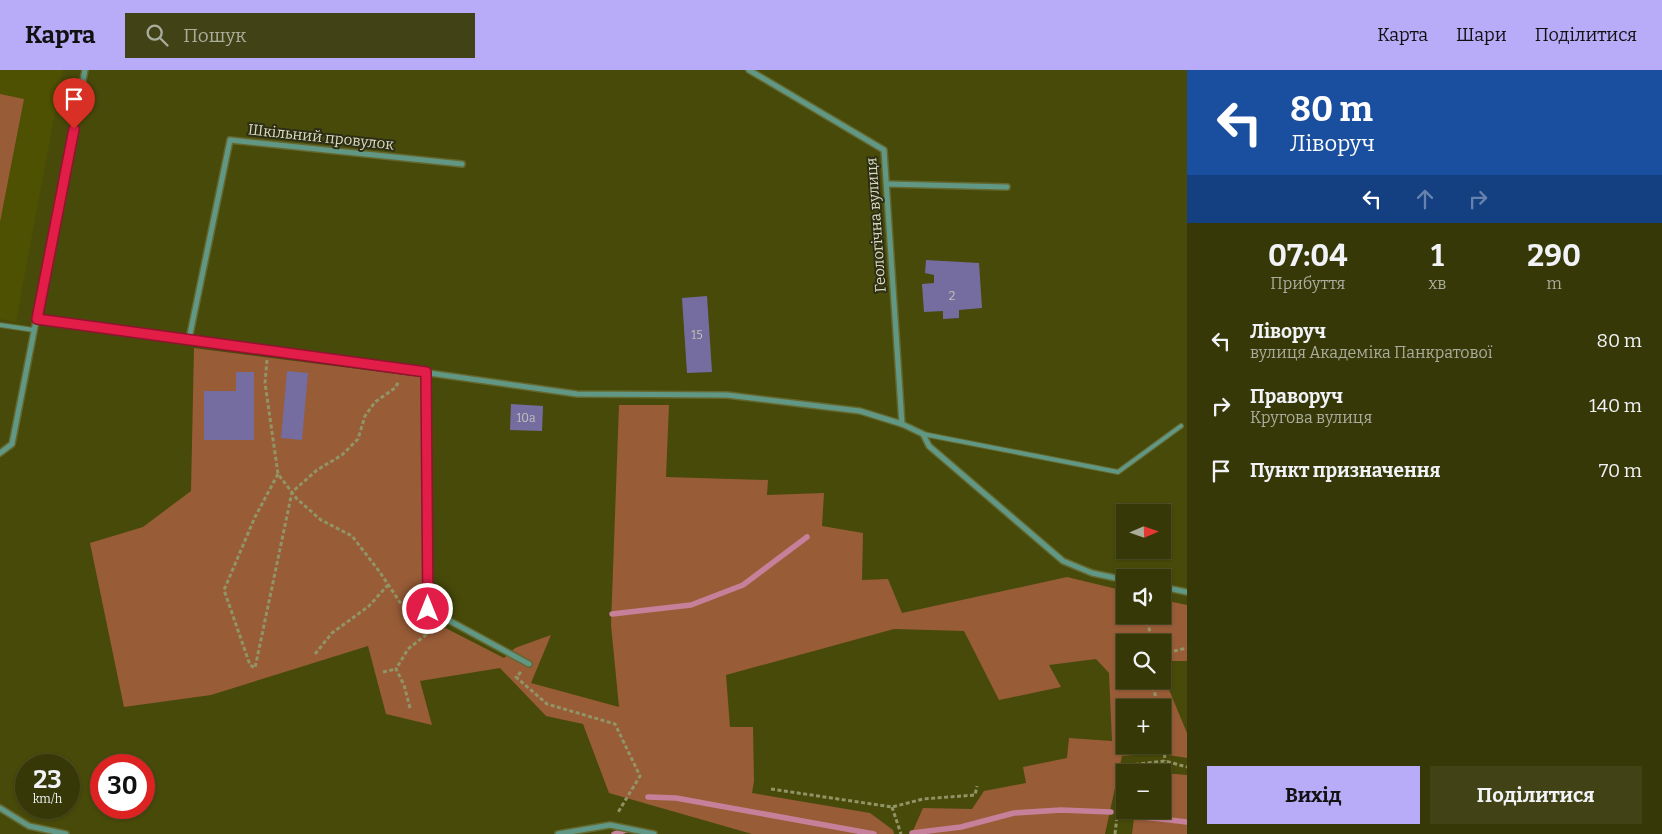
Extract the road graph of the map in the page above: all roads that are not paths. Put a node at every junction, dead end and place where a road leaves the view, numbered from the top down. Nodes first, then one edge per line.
1 (85, 70) edge
2 (749, 70) edge
3 (462, 164) dead end
4 (887, 184) junction
5 (1007, 187) dead end
6 (37, 319) junction
7 (0, 325) edge
8 (34, 330) junction
9 (189, 339) junction
10 (426, 372) junction
11 (902, 424) junction
12 (1181, 426) dead end
13 (923, 434) junction
14 (0, 453) edge
15 (1116, 578) edge
16 (1171, 589) edge
17 (1187, 592) edge
18 (529, 664) road end
19 (0, 808) edge
20 (66, 834) edge
21 (558, 834) edge
22 (654, 834) edge

1 - 6 street
2 - 4 street, Геологічна вулиця
3 - 9 street, Шкільний провулок
4 - 5 street
4 - 11 street, Геологічна вулиця
6 - 8 street
6 - 9 street
7 - 8 lane
8 - 14 street
9 - 10 street
10 - 11 street
10 - 18 street
11 - 13 street
12 - 13 lane
13 - 15 street
16 - 17 street
19 - 20 street
21 - 22 street

